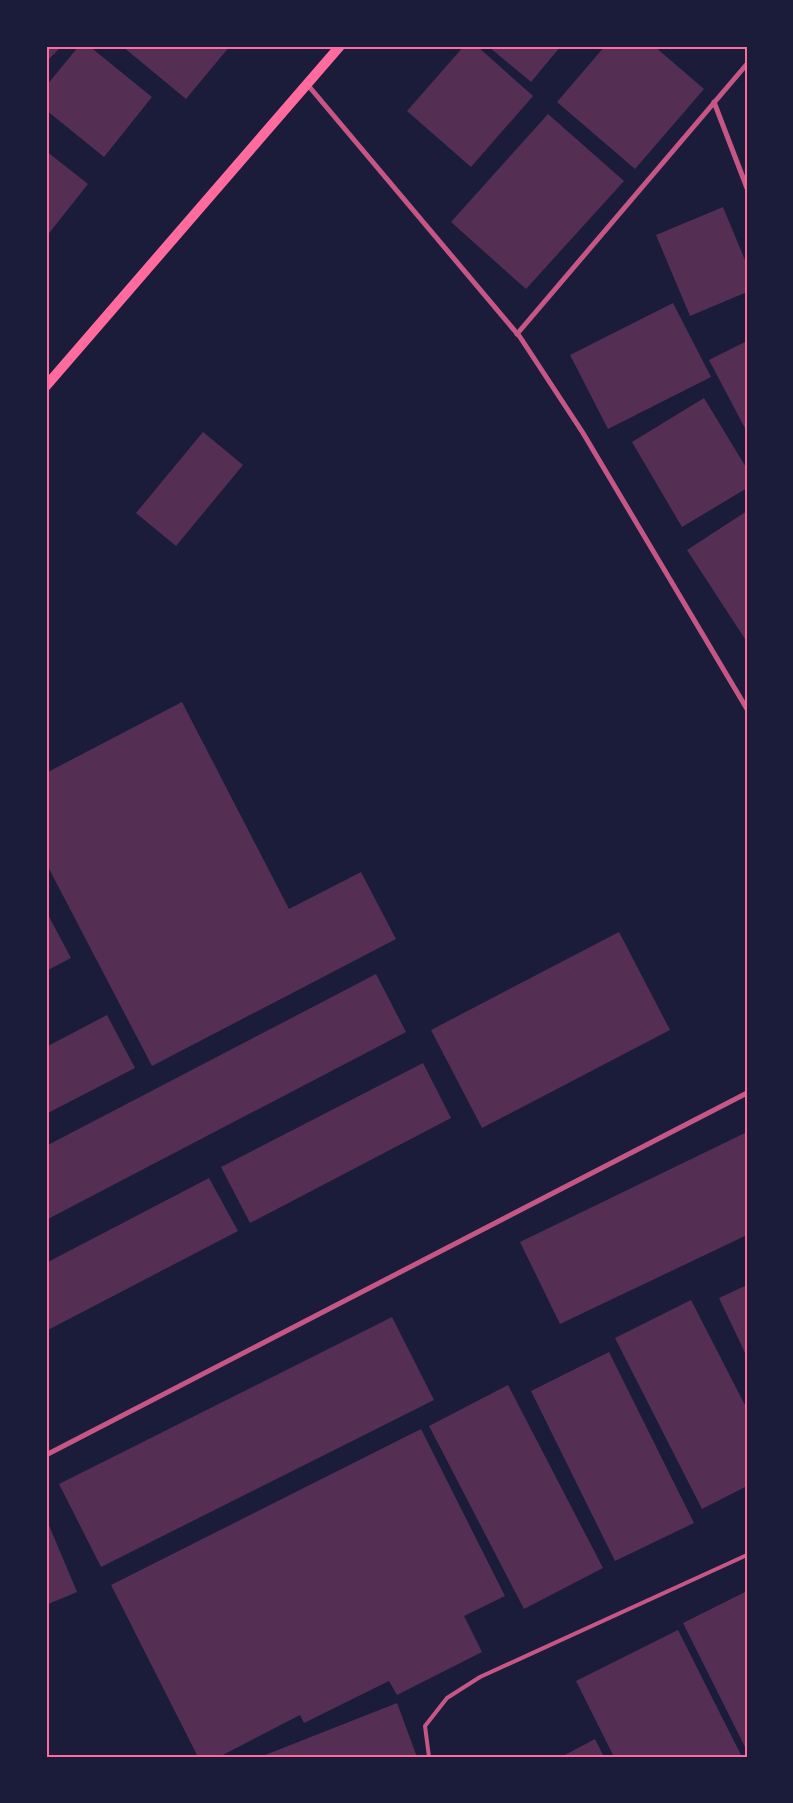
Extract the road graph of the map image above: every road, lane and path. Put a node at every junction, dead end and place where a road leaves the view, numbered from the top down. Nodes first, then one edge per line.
1 (340, 46) edge
2 (747, 64) edge
3 (307, 84) junction
4 (714, 102) junction
5 (747, 188) edge
6 (518, 334) junction
7 (46, 386) edge
8 (747, 709) edge
9 (747, 1093) edge
10 (46, 1455) edge
11 (747, 1555) edge
12 (429, 1757) edge

1 - 3 main road
2 - 4 street
3 - 6 street
3 - 7 main road
4 - 5 street
4 - 6 street
6 - 8 street
9 - 10 street
11 - 12 lane

